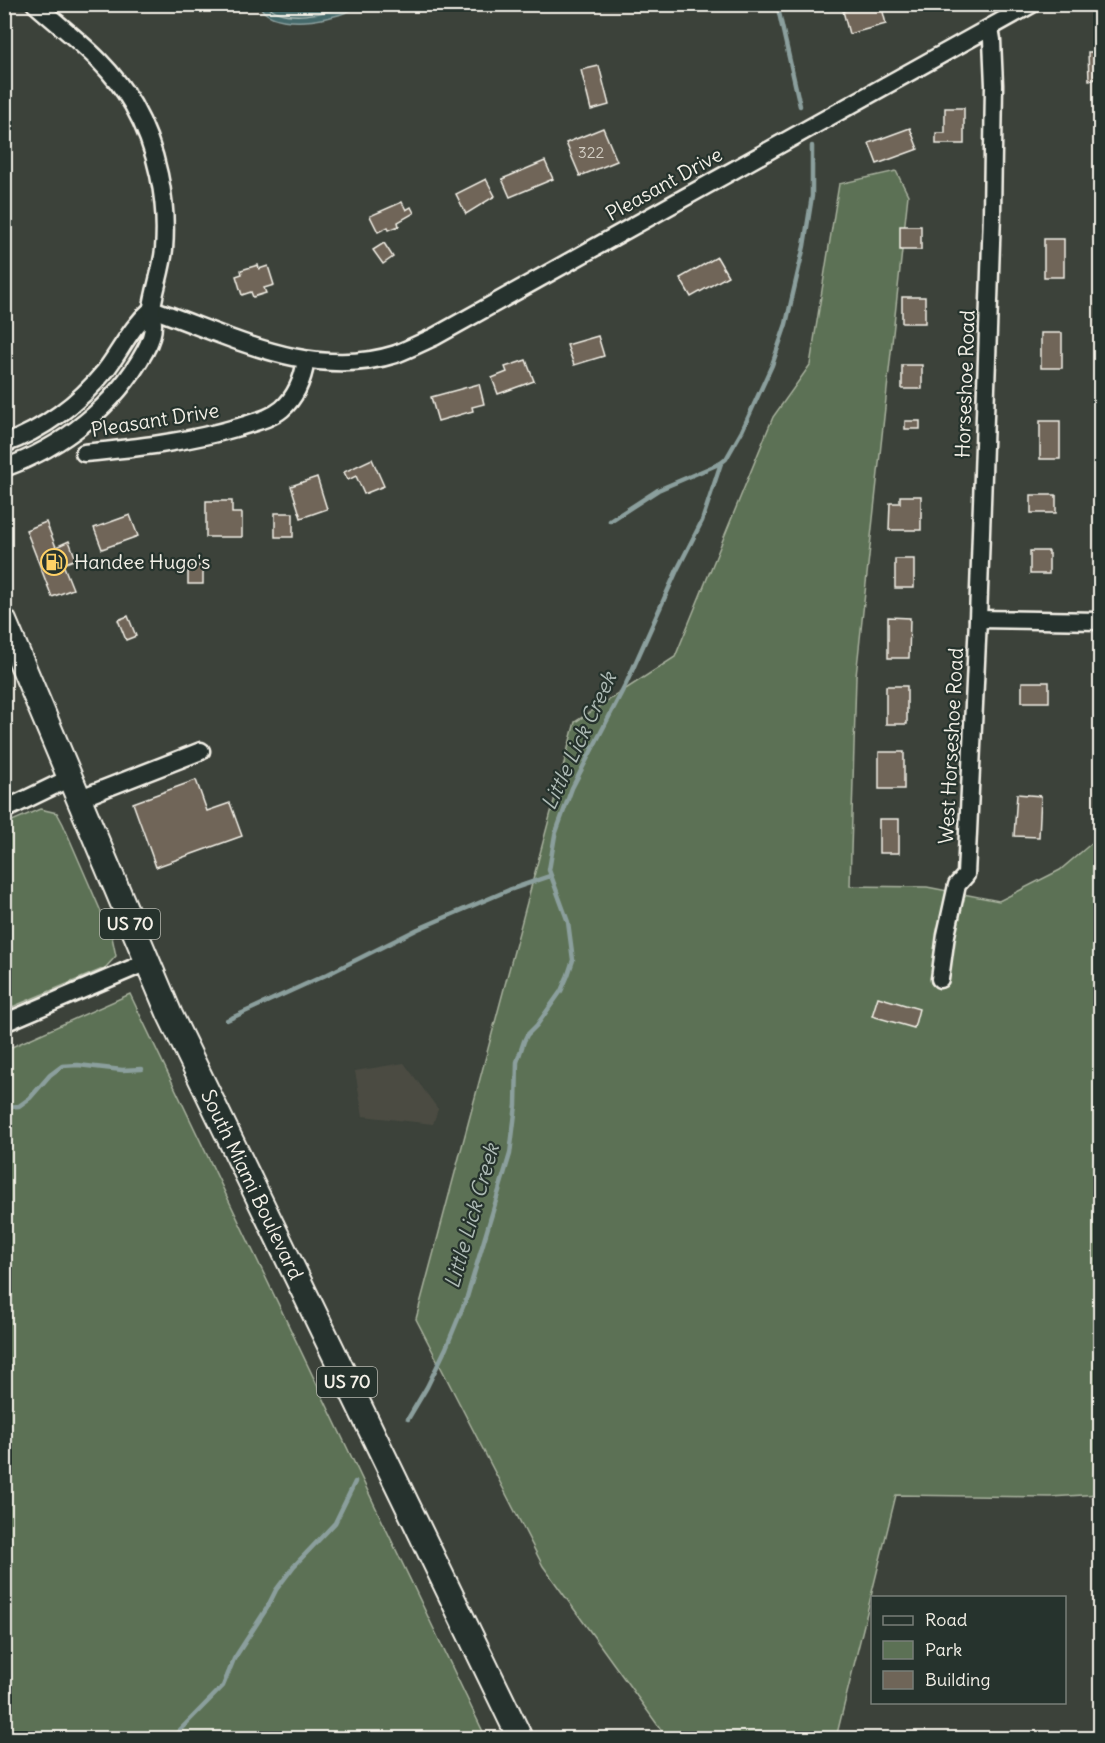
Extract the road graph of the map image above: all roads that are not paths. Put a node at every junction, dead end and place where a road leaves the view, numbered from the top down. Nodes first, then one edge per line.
1 (35, 4) edge
2 (1032, 4) edge
3 (990, 28) junction
4 (152, 309) junction
5 (306, 360) junction
6 (4, 444) edge
7 (84, 453) dead end
8 (4, 468) edge
9 (978, 619) junction
10 (4, 621) edge
11 (1101, 621) edge
12 (201, 751) dead end
13 (74, 789) junction
14 (4, 810) edge
15 (147, 962) junction
16 (940, 979) dead end
17 (4, 1023) edge
18 (520, 1738) edge

1 - 4 street
2 - 3 street, Pleasant Drive
3 - 5 street, Pleasant Drive
3 - 9 street, Horseshoe Road
4 - 5 street, Pleasant Drive
4 - 6 street, Pleasant Drive
4 - 8 street, Pleasant Drive
5 - 7 street, Pleasant Drive
9 - 11 street
9 - 16 street, West Horseshoe Road
10 - 13 highway, South Miami Boulevard / US 70
12 - 13 street
13 - 14 street
13 - 15 highway, South Miami Boulevard / US 70
15 - 17 street
15 - 18 highway, South Miami Boulevard / US 70

